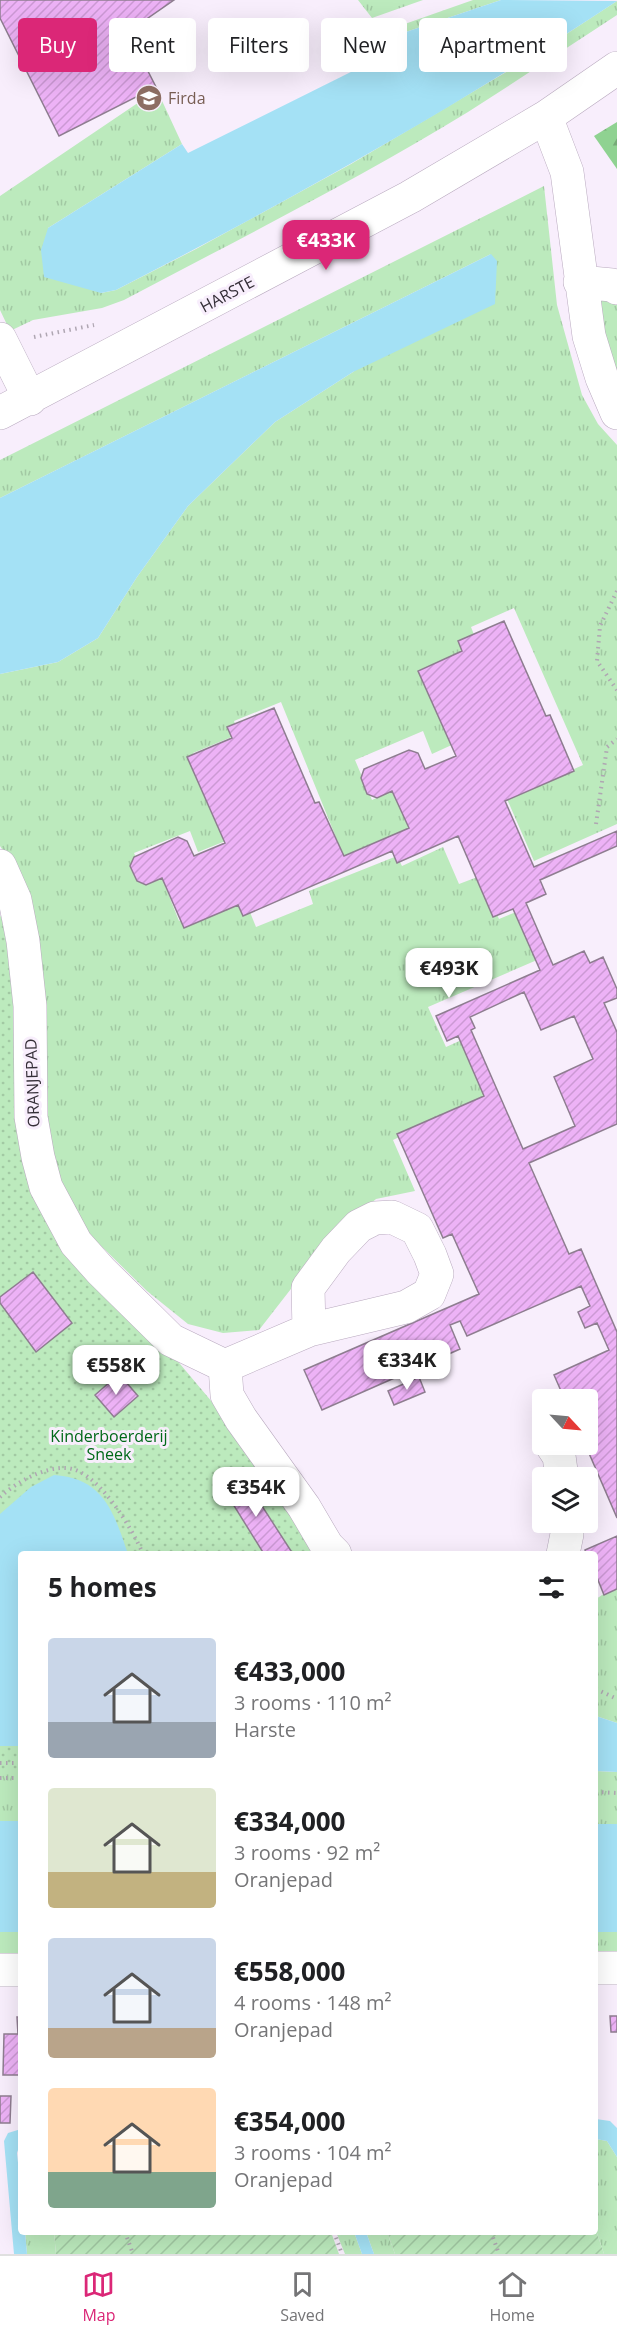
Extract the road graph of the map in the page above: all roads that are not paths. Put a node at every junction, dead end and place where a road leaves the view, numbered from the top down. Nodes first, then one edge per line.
1 (617, 68) edge
2 (546, 117) junction
3 (580, 282) junction
4 (617, 288) edge
5 (0, 339) edge
6 (30, 399) junction
7 (617, 413) edge
8 (0, 414) edge
9 (0, 866) edge
10 (309, 1330) dead end
11 (225, 1366) junction
12 (567, 1533) edge
13 (332, 1551) edge
14 (564, 1551) edge
15 (598, 1968) edge
16 (617, 1968) edge
17 (0, 1970) edge
18 (18, 1970) edge

1 - 2 street, HARSTE
2 - 3 street
2 - 6 street, HARSTE
3 - 4 street
3 - 7 street
5 - 6 street
6 - 8 street, HARSTE
9 - 11 street, ORANJEPAD
10 - 11 street
11 - 13 street
12 - 14 street
15 - 16 street
17 - 18 street

